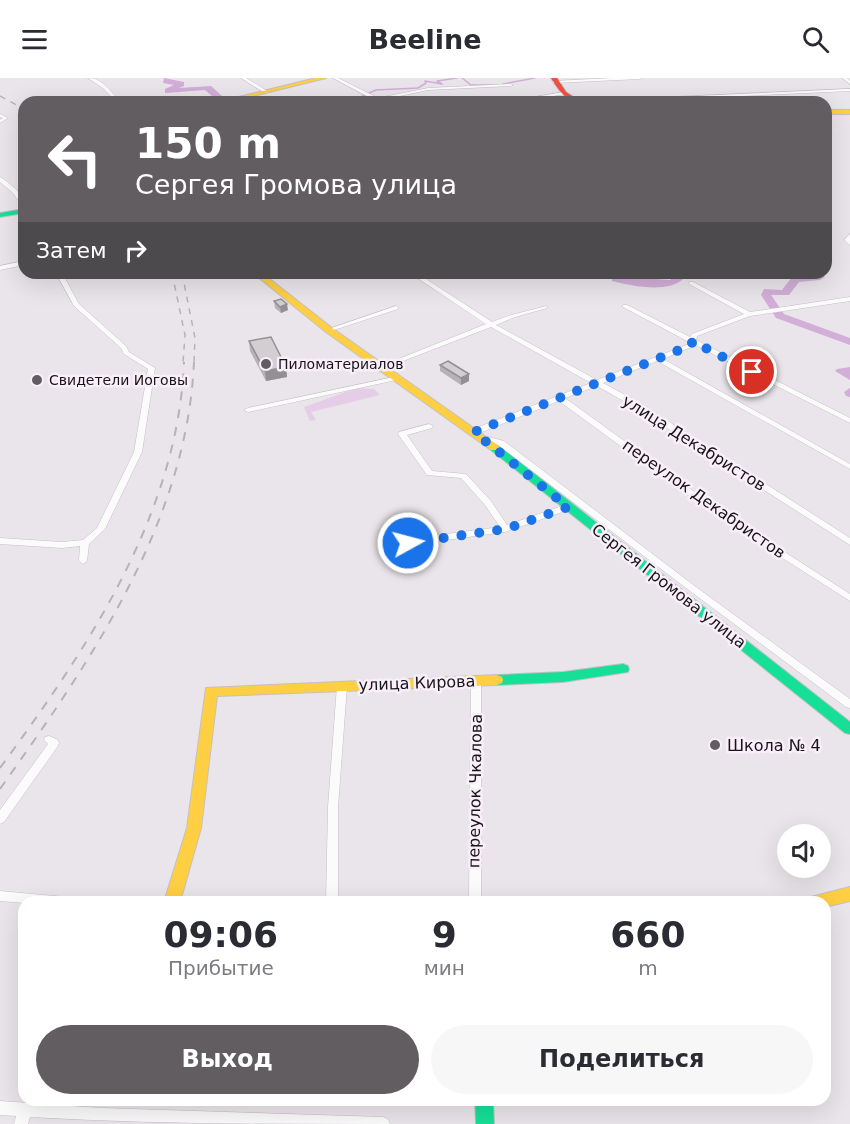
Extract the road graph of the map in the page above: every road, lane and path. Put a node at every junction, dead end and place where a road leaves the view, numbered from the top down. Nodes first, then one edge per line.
1 (90, 78) edge
2 (243, 78) edge
3 (323, 78) edge
4 (335, 78) edge
5 (640, 78) edge
6 (844, 78) edge
7 (554, 80) edge
8 (850, 83) edge
9 (511, 85) dead end
10 (486, 87) junction
11 (850, 90) edge
12 (267, 92) junction
13 (564, 93) junction
14 (113, 96) edge
15 (254, 96) edge
16 (370, 96) edge
17 (399, 96) edge
18 (500, 96) edge
19 (545, 96) edge
20 (569, 96) edge
21 (717, 96) edge
22 (832, 112) edge
23 (850, 112) edge
24 (0, 115) edge
25 (0, 122) edge
26 (0, 179) edge
27 (18, 196) edge
28 (18, 212) edge
29 (0, 216) edge
30 (850, 236) edge
31 (850, 243) edge
32 (18, 264) edge
33 (0, 268) edge
34 (62, 279) edge
35 (264, 279) edge
36 (422, 279) edge
37 (691, 283) dead end
38 (850, 298) edge
39 (625, 306) dead end
40 (545, 307) dead end
41 (396, 308) dead end
42 (749, 314) junction
43 (492, 325) junction
44 (329, 330) junction
45 (692, 341) junction
46 (658, 359) junction
47 (383, 367) junction
48 (399, 378) junction
49 (596, 383) junction
50 (558, 397) junction
51 (248, 410) dead end
52 (850, 421) edge
53 (429, 426) dead end
54 (477, 434) junction
55 (850, 467) edge
56 (568, 507) junction
57 (506, 529) junction
58 (0, 541) edge
59 (850, 542) edge
60 (85, 543) junction
61 (386, 545) dead end
62 (83, 561) dead end
63 (850, 598) edge
64 (623, 669) dead end
65 (476, 681) junction
66 (342, 686) junction
67 (850, 704) edge
68 (850, 729) edge
69 (49, 740) dead end
70 (0, 819) edge
71 (850, 894) edge
72 (174, 896) edge
73 (332, 896) edge
74 (475, 896) edge
75 (0, 897) edge
76 (18, 898) edge
77 (831, 898) edge
78 (484, 1106) edge
79 (0, 1108) edge
80 (25, 1109) junction
81 (126, 1120) edge
82 (277, 1122) edge
83 (21, 1124) edge
84 (384, 1124) edge
85 (485, 1124) edge

1 - 14 street
2 - 12 street
3 - 12 street
4 - 16 street
5 - 7 street
6 - 8 street
7 - 13 street
9 - 10 street
10 - 17 street
10 - 18 street
11 - 21 street
12 - 15 street
13 - 19 street
13 - 20 street
22 - 23 street
24 - 25 street
26 - 27 street
28 - 29 street
30 - 31 street
32 - 33 street
34 - 60 street
35 - 44 street, Сергея Громова улица
36 - 43 street, улица Декабристов
37 - 42 street
38 - 42 street
39 - 45 street
40 - 43 street
41 - 44 street
42 - 45 street
43 - 47 street
43 - 49 street, улица Декабристов
44 - 47 street, Сергея Громова улица
45 - 46 street
45 - 52 street
46 - 49 street
46 - 55 street
47 - 48 street, Сергея Громова улица
48 - 51 street
48 - 54 street, Сергея Громова улица
49 - 50 street
49 - 59 street, улица Декабристов
50 - 54 street
50 - 63 street, переулок Декабристов
53 - 57 street
54 - 56 street, Сергея Громова улица
54 - 67 street
56 - 57 street
56 - 68 street, Сергея Громова улица
57 - 61 street
58 - 60 street
60 - 62 street
64 - 65 street, улица Кирова
65 - 66 street, улица Кирова
65 - 74 street, переулок Чкалова
66 - 72 street, улица Кирова
66 - 73 street
69 - 70 street
71 - 77 street
75 - 76 street
78 - 85 street
79 - 80 street
80 - 81 street
80 - 83 street
81 - 82 street
82 - 84 street

